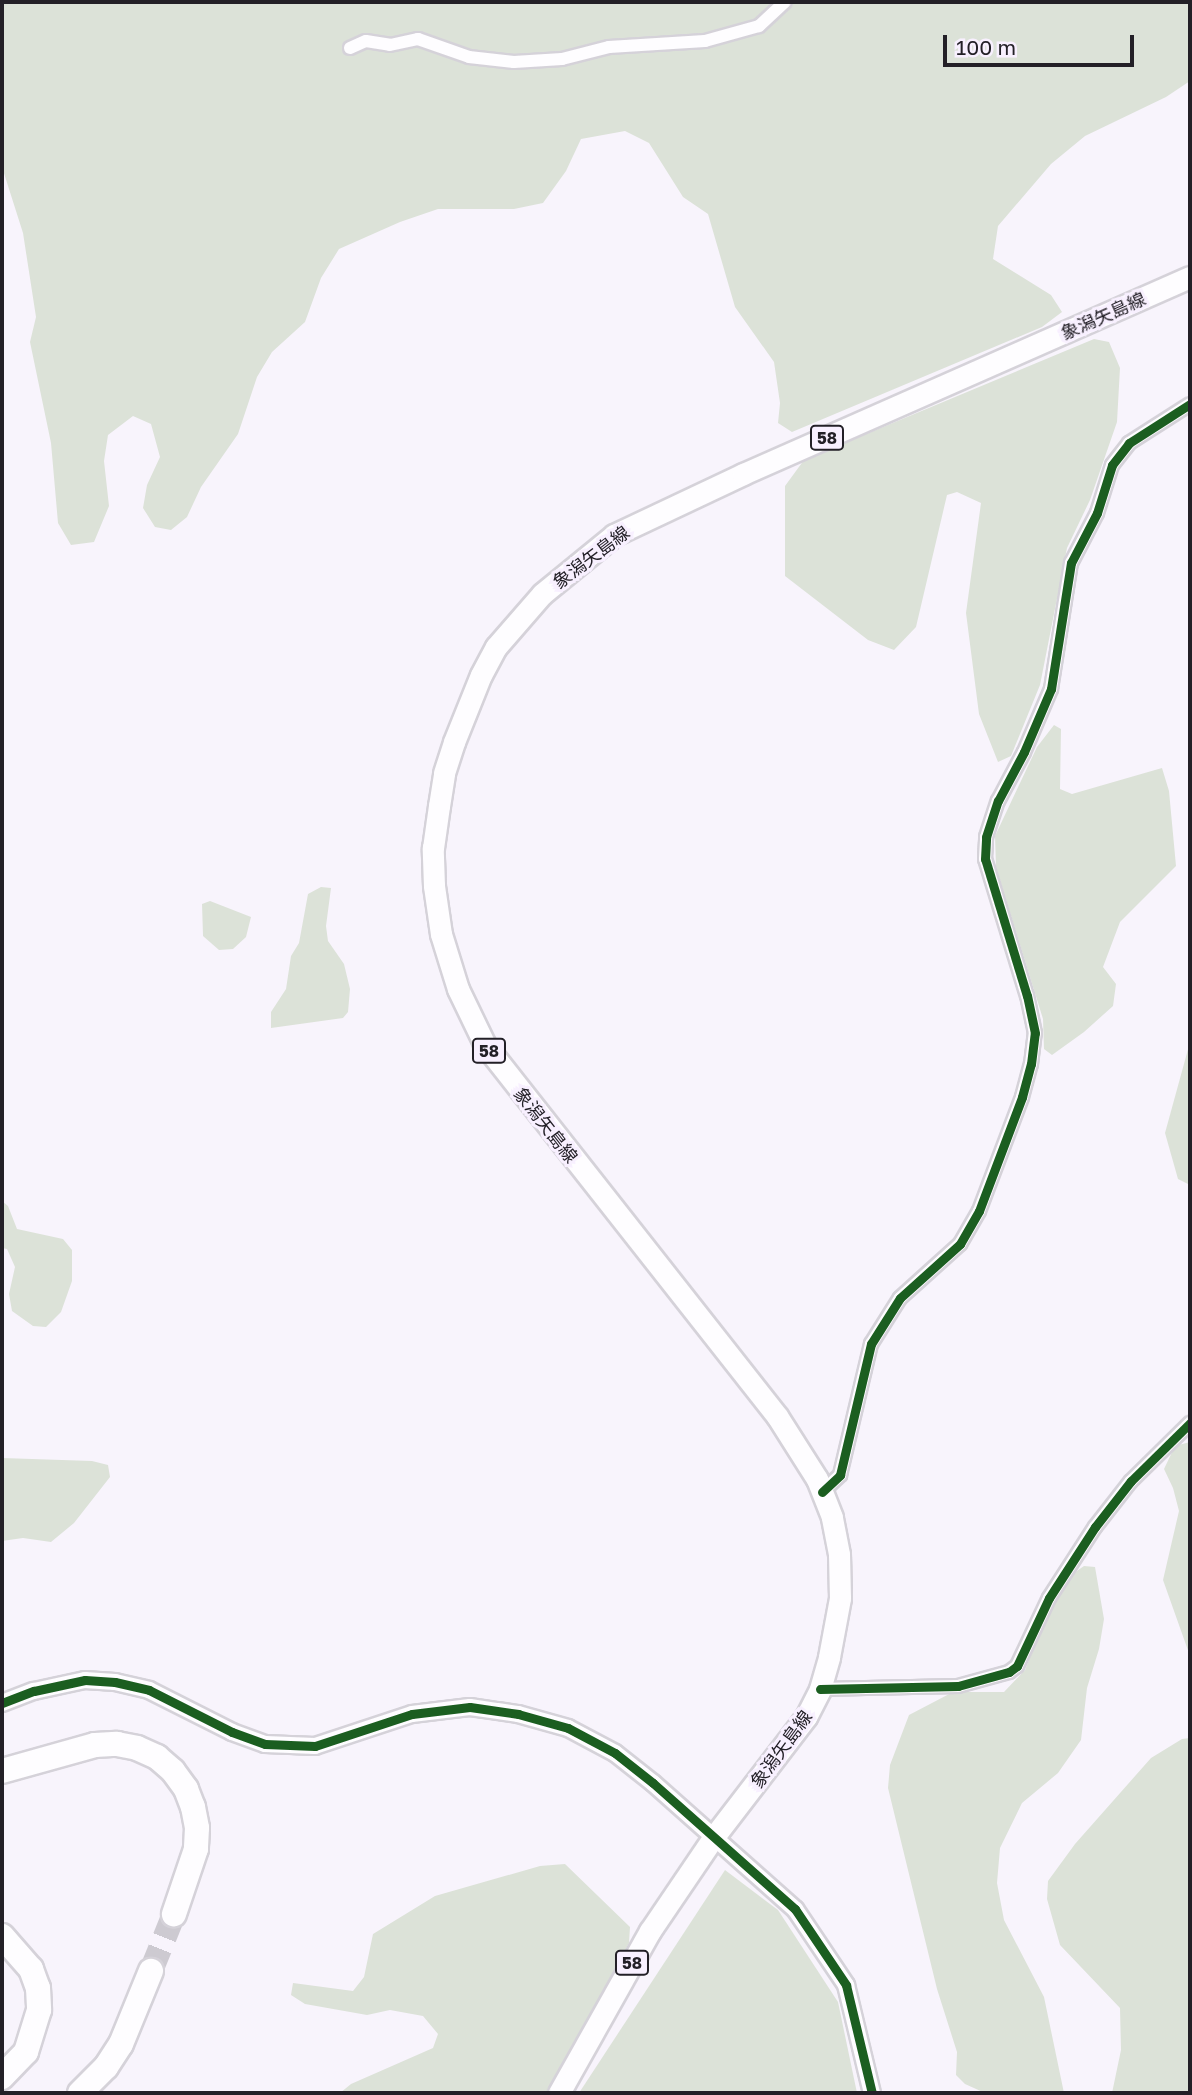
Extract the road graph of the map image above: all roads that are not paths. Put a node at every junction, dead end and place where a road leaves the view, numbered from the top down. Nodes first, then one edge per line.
1 (785, 2) edge
2 (350, 47) dead end
3 (1190, 277) edge
4 (1190, 404) edge
5 (1190, 1423) edge
6 (822, 1492) junction
7 (820, 1689) junction
8 (2, 1703) edge
9 (2, 1771) edge
10 (713, 1838) junction
11 (174, 1914) tunnel mouth
12 (2, 1936) edge
13 (151, 1971) tunnel mouth
14 (2, 2077) edge
15 (80, 2093) edge
16 (559, 2093) edge
17 (872, 2093) edge

1 - 2 street
3 - 6 main road, 象潟矢島線 / 58
4 - 6 street
5 - 7 street
6 - 7 main road, 象潟矢島線 / 58
7 - 10 main road, 象潟矢島線 / 58
8 - 10 street
9 - 11 highway
10 - 16 main road, 象潟矢島線 / 58
10 - 17 street
12 - 14 highway
13 - 15 highway

